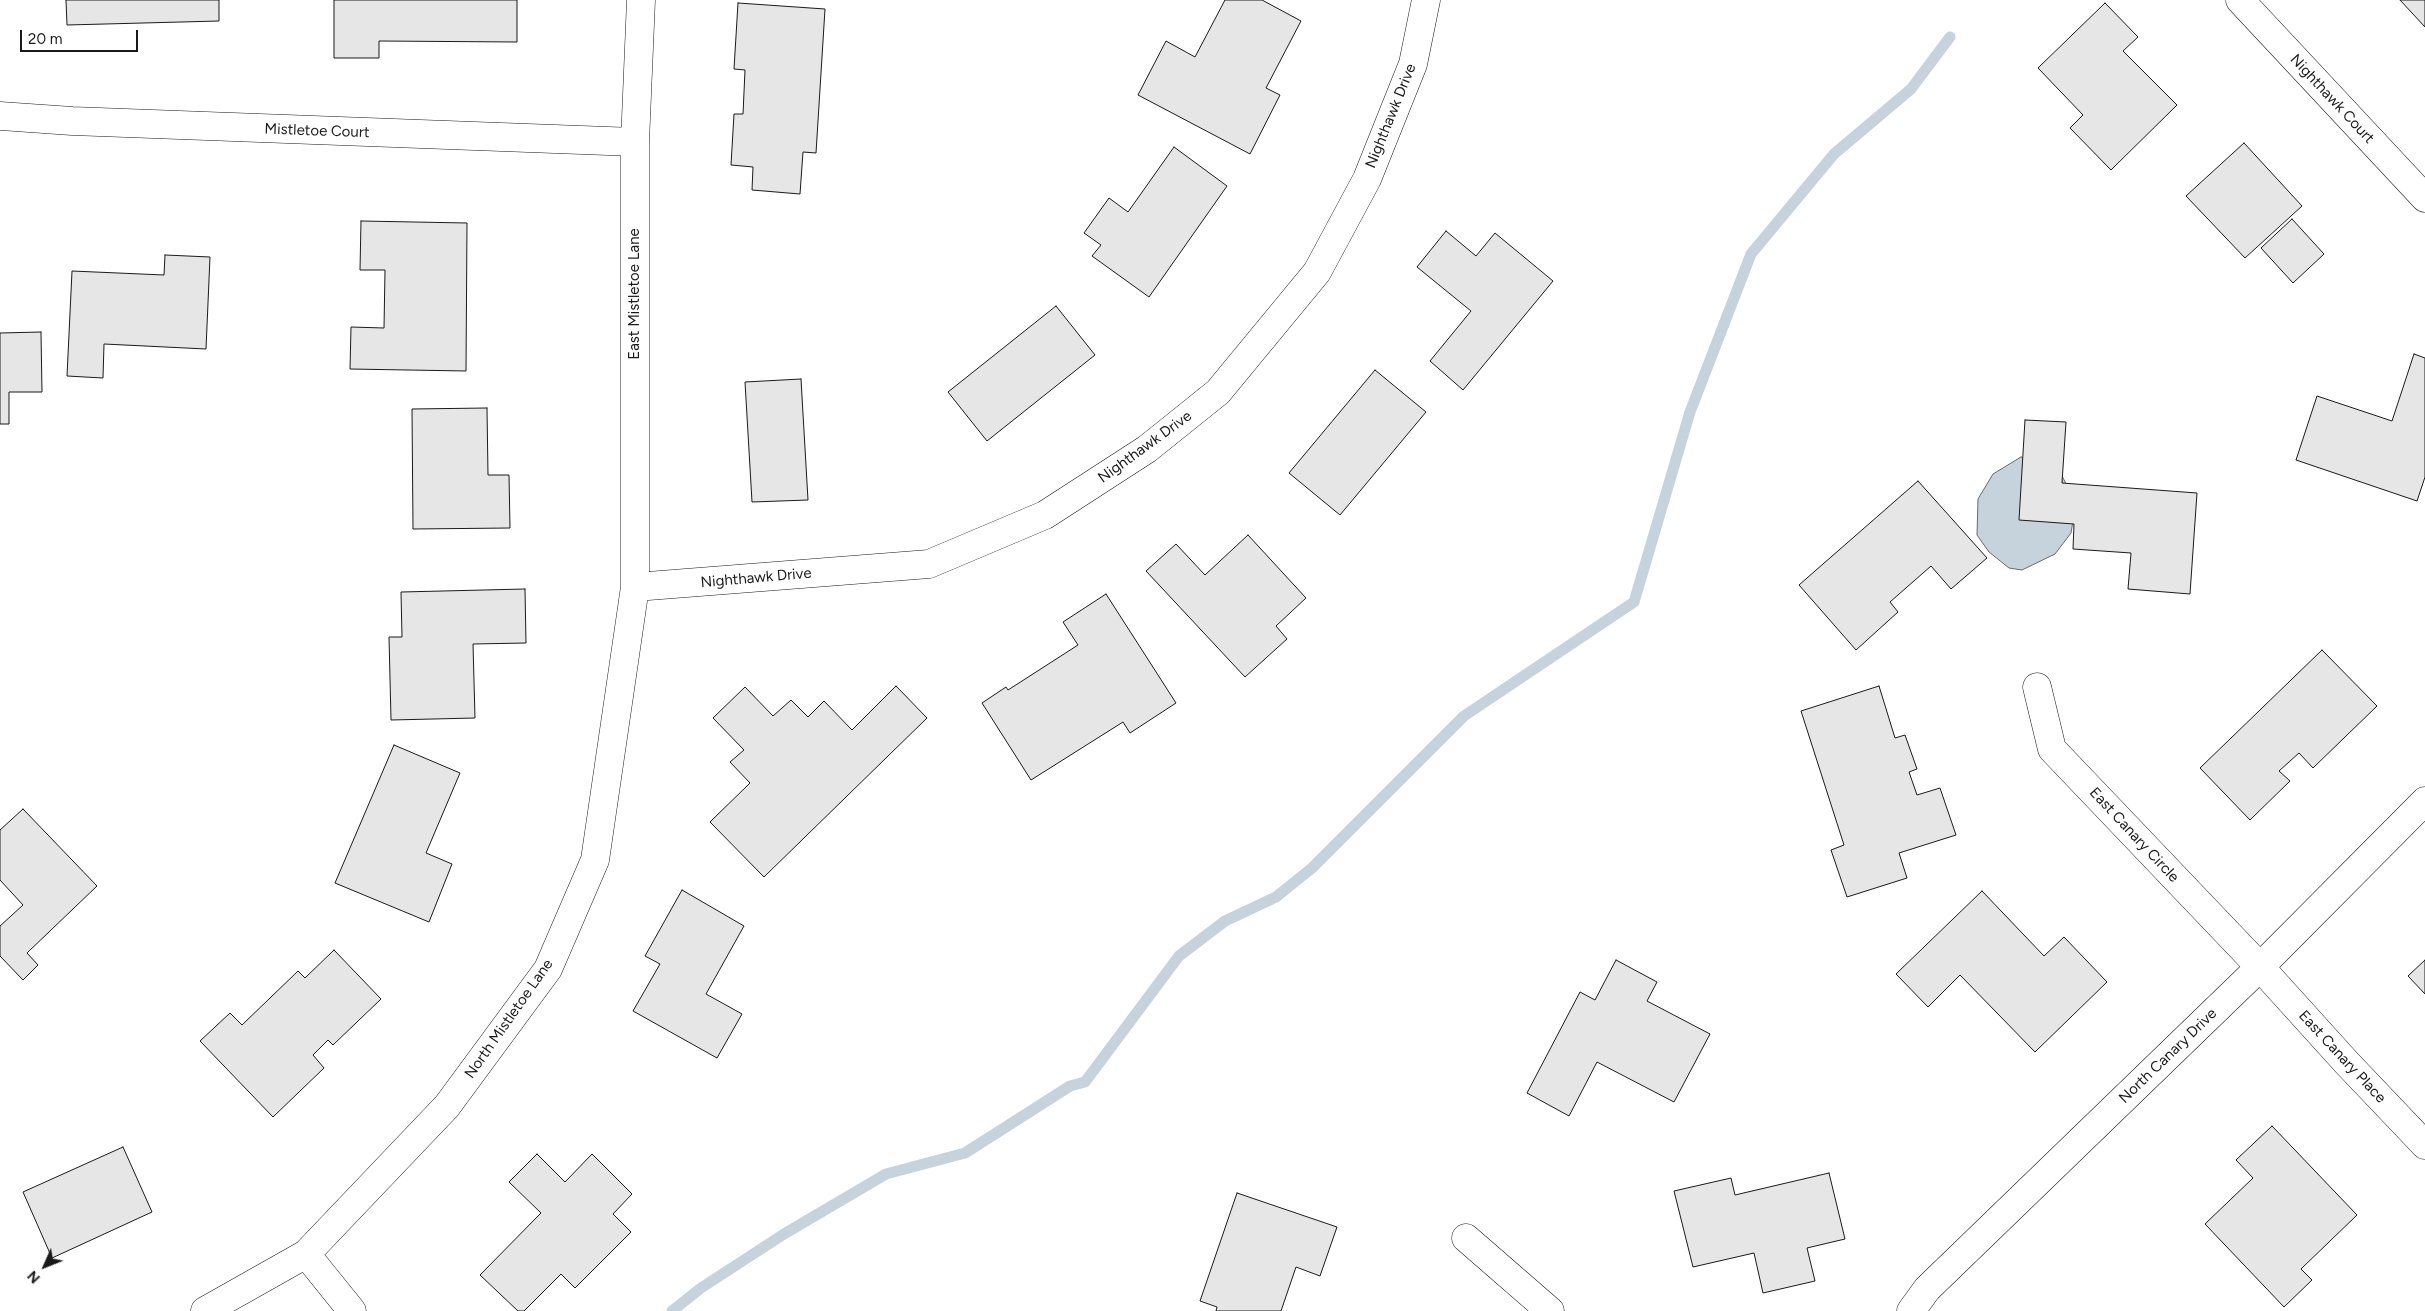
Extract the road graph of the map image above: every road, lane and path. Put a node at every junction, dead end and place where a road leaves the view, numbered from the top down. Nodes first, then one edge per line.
1 (641, 0) edge
2 (1426, 0) edge
3 (2240, 0) edge
4 (0, 116) edge
5 (635, 142) junction
6 (2425, 198) edge
7 (635, 587) junction
8 (2037, 687) dead end
9 (2425, 802) edge
10 (2260, 967) junction
11 (2425, 1145) edge
12 (1466, 1238) dead end
13 (306, 1254) junction
14 (205, 1311) edge
15 (352, 1311) edge
16 (1550, 1311) edge
17 (1911, 1311) edge

1 - 5 street, East Mistletoe Lane
2 - 7 street, Nighthawk Drive
3 - 6 street, Nighthawk Court
4 - 5 street, Mistletoe Court
5 - 7 street, East Mistletoe Lane
7 - 13 street, North Mistletoe Lane
8 - 10 street, East Canary Circle
9 - 10 street, North Canary Drive
10 - 11 street, East Canary Place
10 - 17 street, North Canary Drive
12 - 16 street
13 - 14 street, North Mistletoe Lane
13 - 15 street

